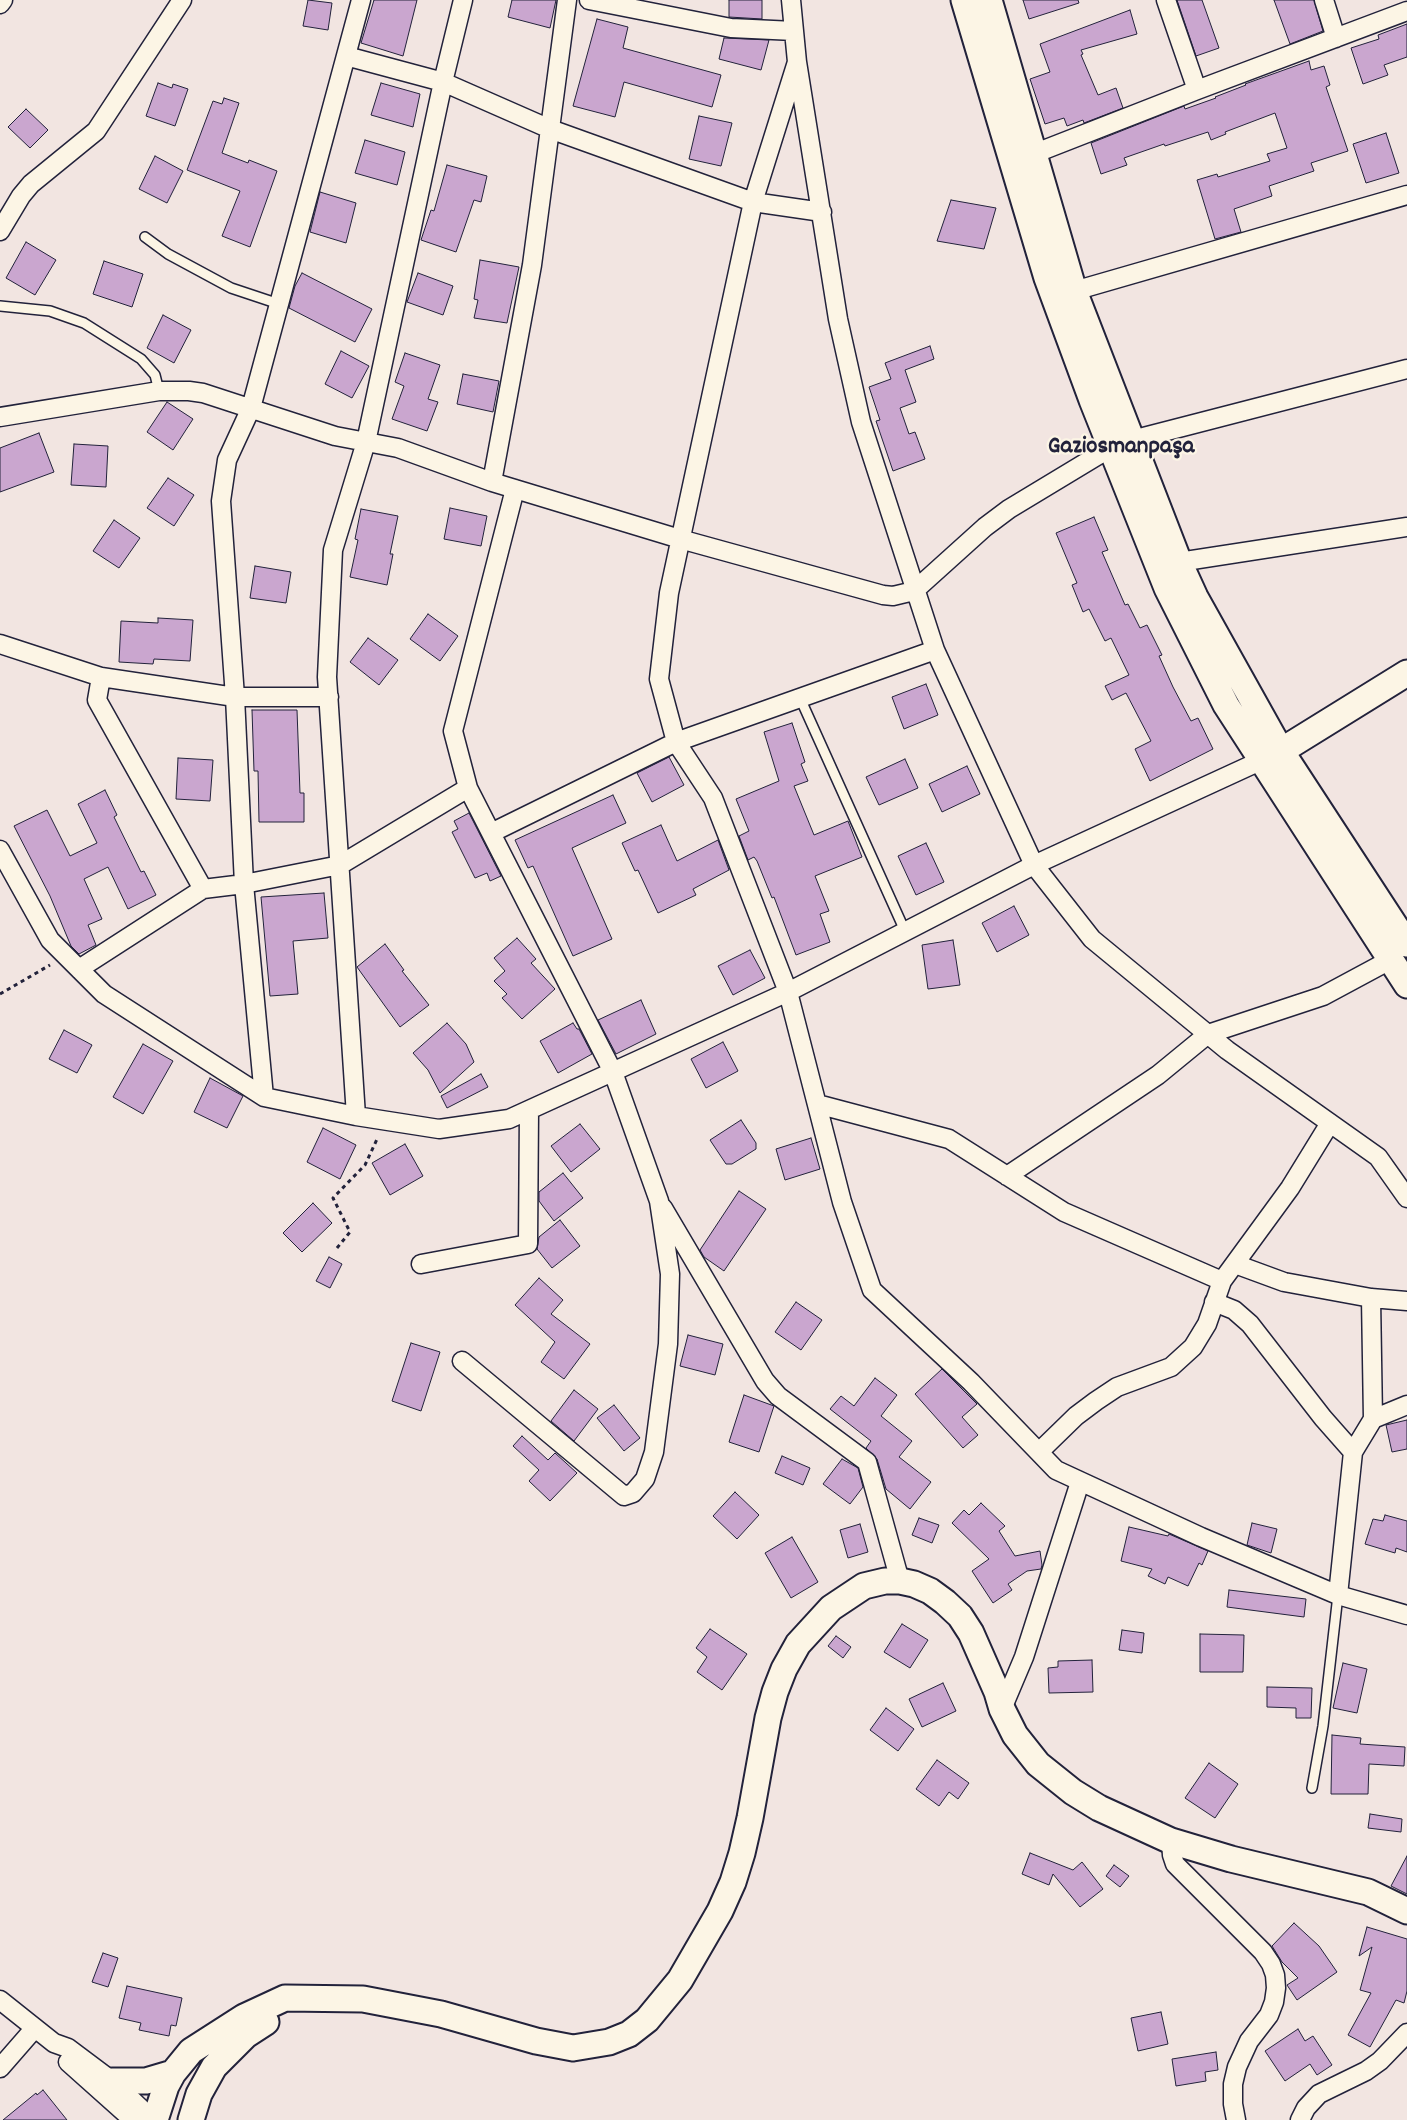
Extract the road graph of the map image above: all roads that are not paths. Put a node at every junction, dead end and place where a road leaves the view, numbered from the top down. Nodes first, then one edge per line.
1 (3, 0) edge
2 (182, 0) edge
3 (361, 0) edge
4 (463, 0) edge
5 (567, 0) edge
6 (589, 0) edge
7 (791, 0) edge
8 (964, 0) edge
9 (990, 0) edge
10 (1166, 0) edge
11 (1324, 0) edge
12 (0, 4) edge
13 (1407, 11) edge
14 (794, 31) junction
15 (1336, 38) junction
16 (346, 56) junction
17 (797, 62) junction
18 (443, 82) junction
19 (1197, 90) junction
20 (550, 130) junction
21 (1022, 159) junction
22 (1407, 195) edge
23 (753, 202) junction
24 (822, 212) junction
25 (0, 231) edge
26 (145, 237) dead end
27 (1074, 291) junction
28 (279, 304) junction
29 (0, 306) edge
30 (1407, 369) edge
31 (159, 391) junction
32 (251, 408) junction
33 (0, 417) edge
34 (366, 442) junction
35 (1121, 444) junction
36 (492, 482) junction
37 (515, 489) junction
38 (1407, 527) edge
39 (680, 539) junction
40 (1179, 562) junction
41 (914, 591) junction
42 (0, 644) edge
43 (935, 650) junction
44 (1407, 674) edge
45 (101, 677) junction
46 (328, 697) junction
47 (235, 698) junction
48 (800, 698) junction
49 (676, 742) junction
50 (1271, 756) junction
51 (468, 788) junction
52 (491, 833) junction
53 (0, 850) edge
54 (1034, 864) junction
55 (340, 865) junction
56 (244, 884) junction
57 (203, 889) junction
58 (905, 931) junction
59 (1399, 952) edge
60 (79, 969) junction
61 (1407, 985) edge
62 (788, 992) junction
63 (1208, 1034) junction
64 (613, 1072) junction
65 (264, 1097) junction
66 (817, 1104) junction
67 (530, 1110) junction
68 (356, 1116) junction
69 (1330, 1123) junction
70 (1007, 1176) junction
71 (1407, 1198) edge
72 (659, 1201) junction
73 (421, 1264) dead end
74 (1235, 1264) junction
75 (1222, 1281) junction
76 (1371, 1298) junction
77 (1407, 1301) edge
78 (1214, 1302) junction
79 (462, 1361) dead end
80 (1407, 1405) edge
81 (1373, 1419) junction
82 (1039, 1452) junction
83 (1353, 1452) junction
84 (1080, 1482) junction
85 (900, 1581) junction
86 (1338, 1595) junction
87 (1407, 1615) edge
88 (1002, 1709) junction
89 (1312, 1788) dead end
90 (1171, 1841) junction
91 (1407, 1911) edge
92 (315, 1998) junction
93 (0, 2000) edge
94 (34, 2029) junction
95 (1407, 2033) edge
96 (54, 2044) junction
97 (0, 2068) edge
98 (172, 2073) junction
99 (112, 2081) junction
100 (189, 2118) edge
101 (133, 2120) edge
102 (154, 2120) edge
103 (1236, 2120) edge
104 (1300, 2120) edge

1 - 12 street
2 - 25 street
3 - 16 street
4 - 18 street
5 - 20 street
6 - 14 street
7 - 14 street
8 - 21 street
9 - 21 street
10 - 19 street
11 - 15 street
13 - 15 street
14 - 17 street
15 - 19 street
16 - 18 street
16 - 28 street
17 - 23 street
17 - 24 street
18 - 20 street
18 - 34 street
19 - 21 street
20 - 23 street
20 - 36 street
21 - 27 street
21 - 35 street
22 - 27 street
23 - 24 street
23 - 39 street
24 - 41 street
26 - 28 lane
27 - 35 street
28 - 32 street
29 - 31 lane
30 - 35 street
31 - 32 street
31 - 33 street
32 - 34 street
32 - 47 street
34 - 36 street
34 - 46 street
35 - 40 street
35 - 41 street
35 - 50 street
36 - 37 street
37 - 39 street
37 - 51 street
38 - 40 street
39 - 41 street
39 - 49 street
40 - 50 street
41 - 43 street
42 - 45 street
43 - 48 street
43 - 54 street
44 - 50 street
45 - 47 street
45 - 57 street
46 - 47 street
46 - 55 street
47 - 56 street
48 - 49 street
48 - 58 lane
49 - 52 street
49 - 62 street
50 - 54 street
50 - 59 street
51 - 52 street
51 - 55 street
52 - 64 street
53 - 60 street
54 - 58 street
54 - 63 street
55 - 56 street
55 - 68 street
56 - 57 street
56 - 65 street
57 - 60 street
58 - 62 street
59 - 61 street
59 - 63 street
60 - 65 street
62 - 64 street
62 - 66 street
63 - 69 street
63 - 70 street
64 - 67 street
64 - 72 street
65 - 68 street
66 - 70 street
66 - 82 street
67 - 68 street
67 - 73 street
69 - 71 street
69 - 74 street
70 - 75 street
72 - 79 street
72 - 85 street
74 - 75 street
74 - 76 street
75 - 78 street
76 - 77 street
76 - 81 street
78 - 82 street
78 - 83 street
80 - 81 street
81 - 83 street
82 - 84 street
83 - 86 street
84 - 86 street
84 - 88 street
85 - 88 street
85 - 92 street
86 - 87 street
86 - 89 lane
88 - 90 street
90 - 91 street
90 - 103 street
92 - 98 street
92 - 100 street
93 - 94 street
94 - 96 street
94 - 97 street
95 - 104 street
96 - 99 street
96 - 101 street
98 - 99 street
98 - 102 street
99 - 102 street

